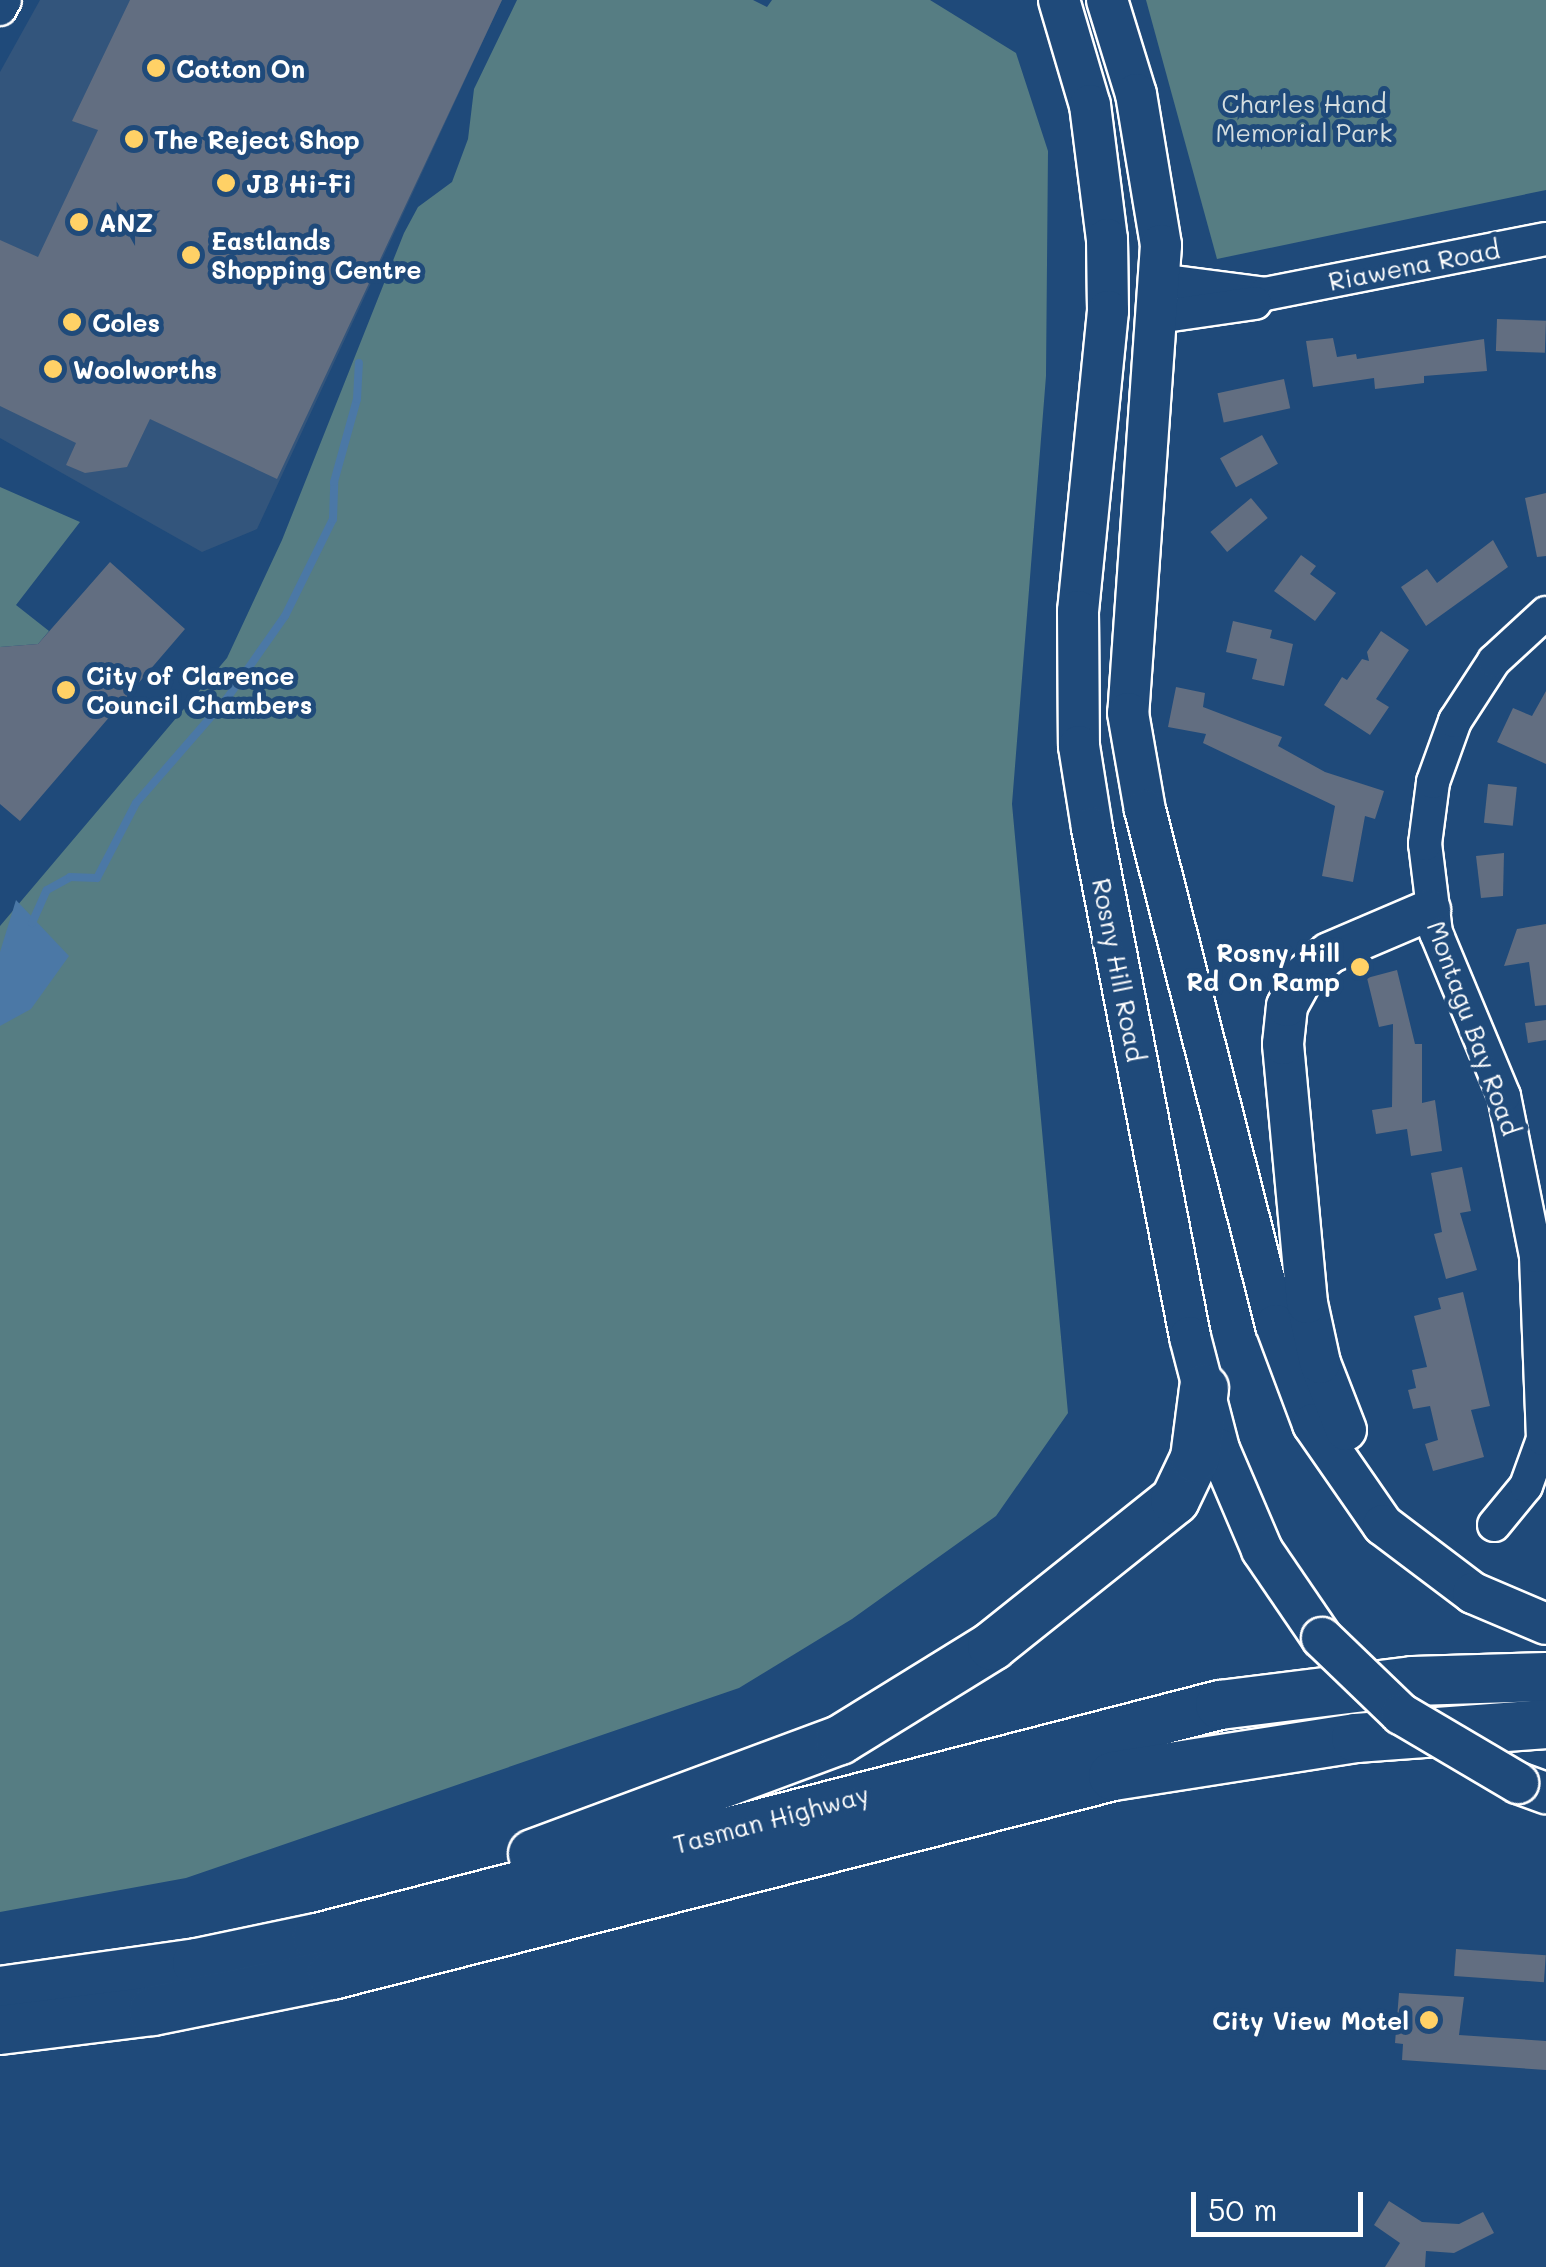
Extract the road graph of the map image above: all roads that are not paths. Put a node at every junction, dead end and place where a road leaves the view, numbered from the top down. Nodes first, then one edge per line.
1 (5, 0) edge
2 (1062, 0) edge
3 (1107, 0) edge
4 (0, 8) edge
5 (1546, 238) edge
6 (1155, 297) junction
7 (1083, 550) junction
8 (1546, 613) edge
9 (1430, 910) junction
10 (1204, 1389) junction
11 (1494, 1525) dead end
12 (1546, 1621) edge
13 (1546, 1677) edge
14 (1546, 1724) edge
15 (1532, 1788) edge
16 (198, 1963) junction
17 (0, 1991) edge
18 (0, 2030) edge

1 - 4 street
2 - 6 main road
2 - 7 main road, Rosny Hill Road
3 - 6 main road
5 - 6 street, Riawena Road
6 - 7 main road
6 - 12 main road
7 - 10 main road, Rosny Hill Road
8 - 9 street, Montagu Bay Road
9 - 11 street, Montagu Bay Road
9 - 12 main road
10 - 15 main road, Rosny Hill Road, bridge
10 - 16 highway
13 - 16 highway, Tasman Highway
14 - 18 highway, Tasman Highway
16 - 17 highway, Tasman Highway

